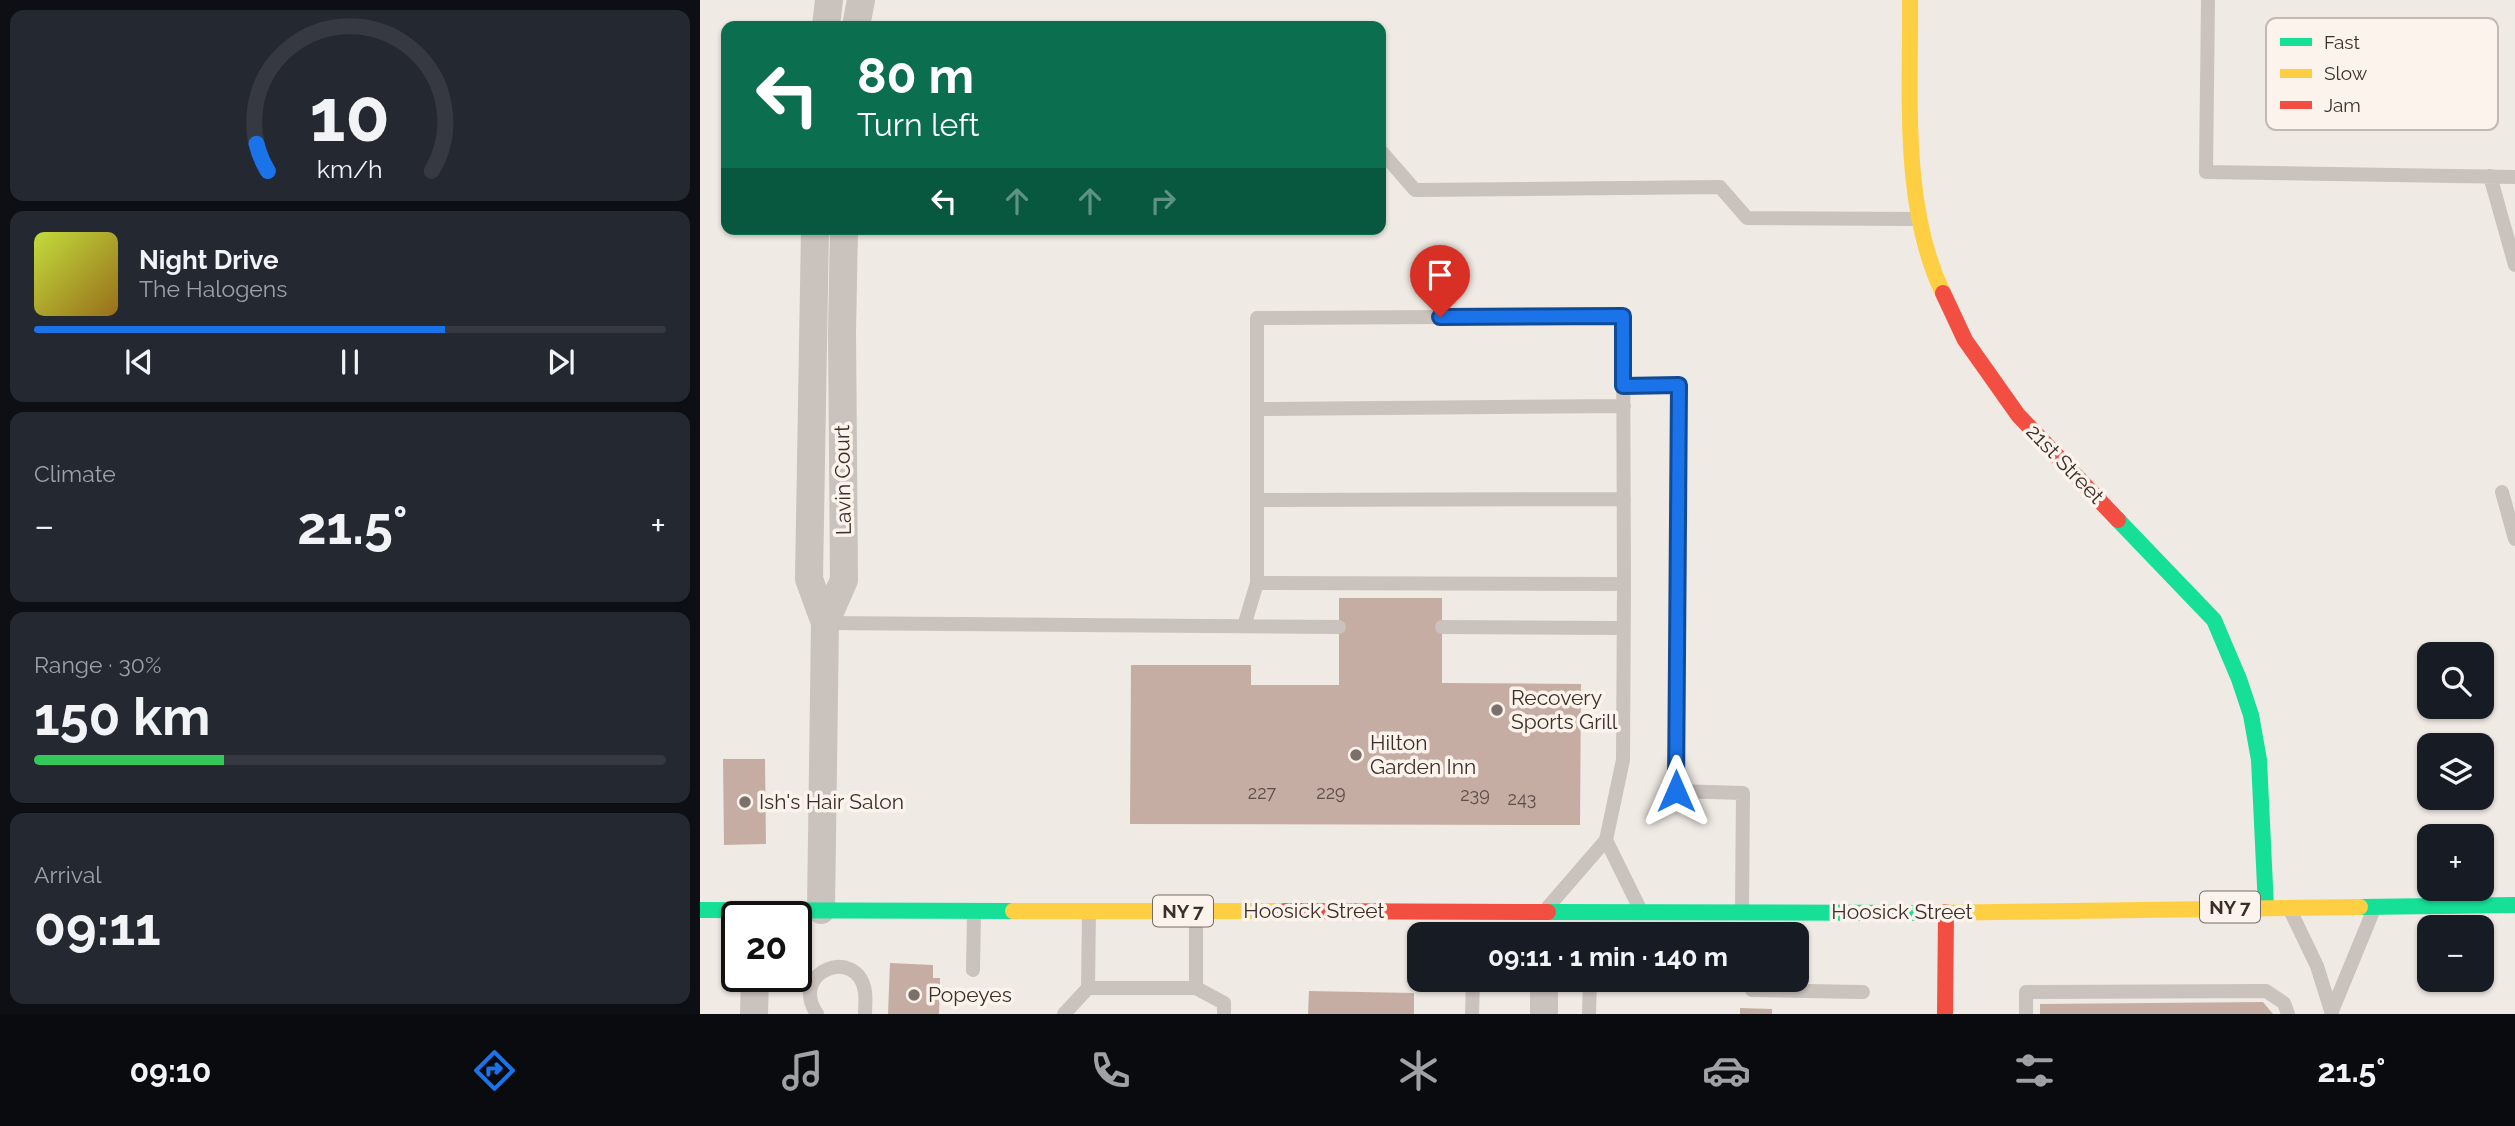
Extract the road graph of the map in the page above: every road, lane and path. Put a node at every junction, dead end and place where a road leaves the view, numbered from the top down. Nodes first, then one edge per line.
1 (809, 0) edge
2 (829, 0) edge
3 (861, 0) edge
4 (1910, 0) edge
5 (2208, 0) edge
6 (812, 21) edge
7 (827, 21) edge
8 (857, 21) edge
9 (1386, 157) edge
10 (2490, 176) junction
11 (2515, 177) edge
12 (1919, 219) junction
13 (814, 235) edge
14 (844, 235) edge
15 (2515, 265) edge
16 (813, 332) junction
17 (842, 332) junction
18 (1623, 386) junction
19 (1624, 406) junction
20 (1257, 409) junction
21 (2502, 492) dead end
22 (1624, 499) junction
23 (1257, 500) junction
24 (2515, 539) edge
25 (1257, 583) junction
26 (1624, 584) junction
27 (825, 623) junction
28 (1244, 626) junction
29 (1339, 627) dead end
30 (1442, 627) dead end
31 (1624, 628) junction
32 (1606, 840) junction
33 (2515, 905) edge
34 (2288, 906) junction
35 (2375, 906) junction
36 (2266, 907) junction
37 (700, 910) edge
38 (812, 910) edge
39 (821, 910) junction
40 (974, 910) junction
41 (721, 911) edge
42 (1088, 911) junction
43 (1196, 911) junction
44 (1642, 912) junction
45 (1946, 912) junction
46 (1748, 916) junction
47 (1516, 922) edge
48 (1546, 922) edge
49 (1554, 922) edge
50 (973, 970) dead end
51 (1088, 988) junction
52 (1196, 988) junction
53 (1809, 991) edge
54 (755, 992) edge
55 (1473, 992) edge
56 (1544, 992) edge
57 (1590, 992) edge
58 (1863, 992) dead end
59 (2332, 1013) edge
60 (754, 1014) edge
61 (817, 1014) edge
62 (865, 1014) edge
63 (1065, 1014) edge
64 (1224, 1014) edge
65 (1472, 1014) edge
66 (1544, 1014) edge
67 (1589, 1014) edge
68 (1945, 1014) edge
69 (2026, 1014) edge
70 (2288, 1014) edge

1 - 6 street
2 - 7 street
3 - 8 street
4 - 12 main road, 21st Street
5 - 10 lane
9 - 12 lane
10 - 11 lane
10 - 15 lane
12 - 36 main road, 21st Street
13 - 16 street, Lavin Court
14 - 17 street, Lavin Court
16 - 17 street
16 - 27 street, Lavin Court
17 - 27 street, Lavin Court
18 - 19 lane
18 - 20 lane
18 - 46 lane
19 - 20 lane
19 - 22 lane
20 - 23 lane
21 - 24 lane
22 - 23 lane
22 - 26 lane
23 - 25 lane
25 - 26 lane
25 - 28 lane
26 - 31 lane
27 - 28 lane
27 - 39 street, Lavin Court
28 - 29 lane
30 - 31 lane
31 - 32 lane
32 - 44 lane
32 - 48 lane
33 - 35 main road, Hoosick Street / NY 7
34 - 35 main road, Hoosick Street / NY 7
34 - 36 main road, Hoosick Street / NY 7
34 - 59 lane
35 - 59 lane
36 - 45 main road, Hoosick Street / NY 7
37 - 41 main road, Hoosick Street / NY 7
38 - 39 main road, Hoosick Street / NY 7
39 - 40 main road, Hoosick Street / NY 7
40 - 42 main road, Hoosick Street / NY 7
40 - 50 lane
42 - 43 main road, Hoosick Street / NY 7
42 - 51 lane
43 - 47 main road, Hoosick Street / NY 7
43 - 52 lane
44 - 46 main road, Hoosick Street / NY 7
44 - 49 main road, Hoosick Street / NY 7
45 - 46 main road, Hoosick Street / NY 7
45 - 68 main road
51 - 52 lane
51 - 63 lane
52 - 64 lane
53 - 58 lane
54 - 60 street
55 - 65 lane
56 - 66 street
57 - 67 lane
61 - 62 lane
69 - 70 lane

